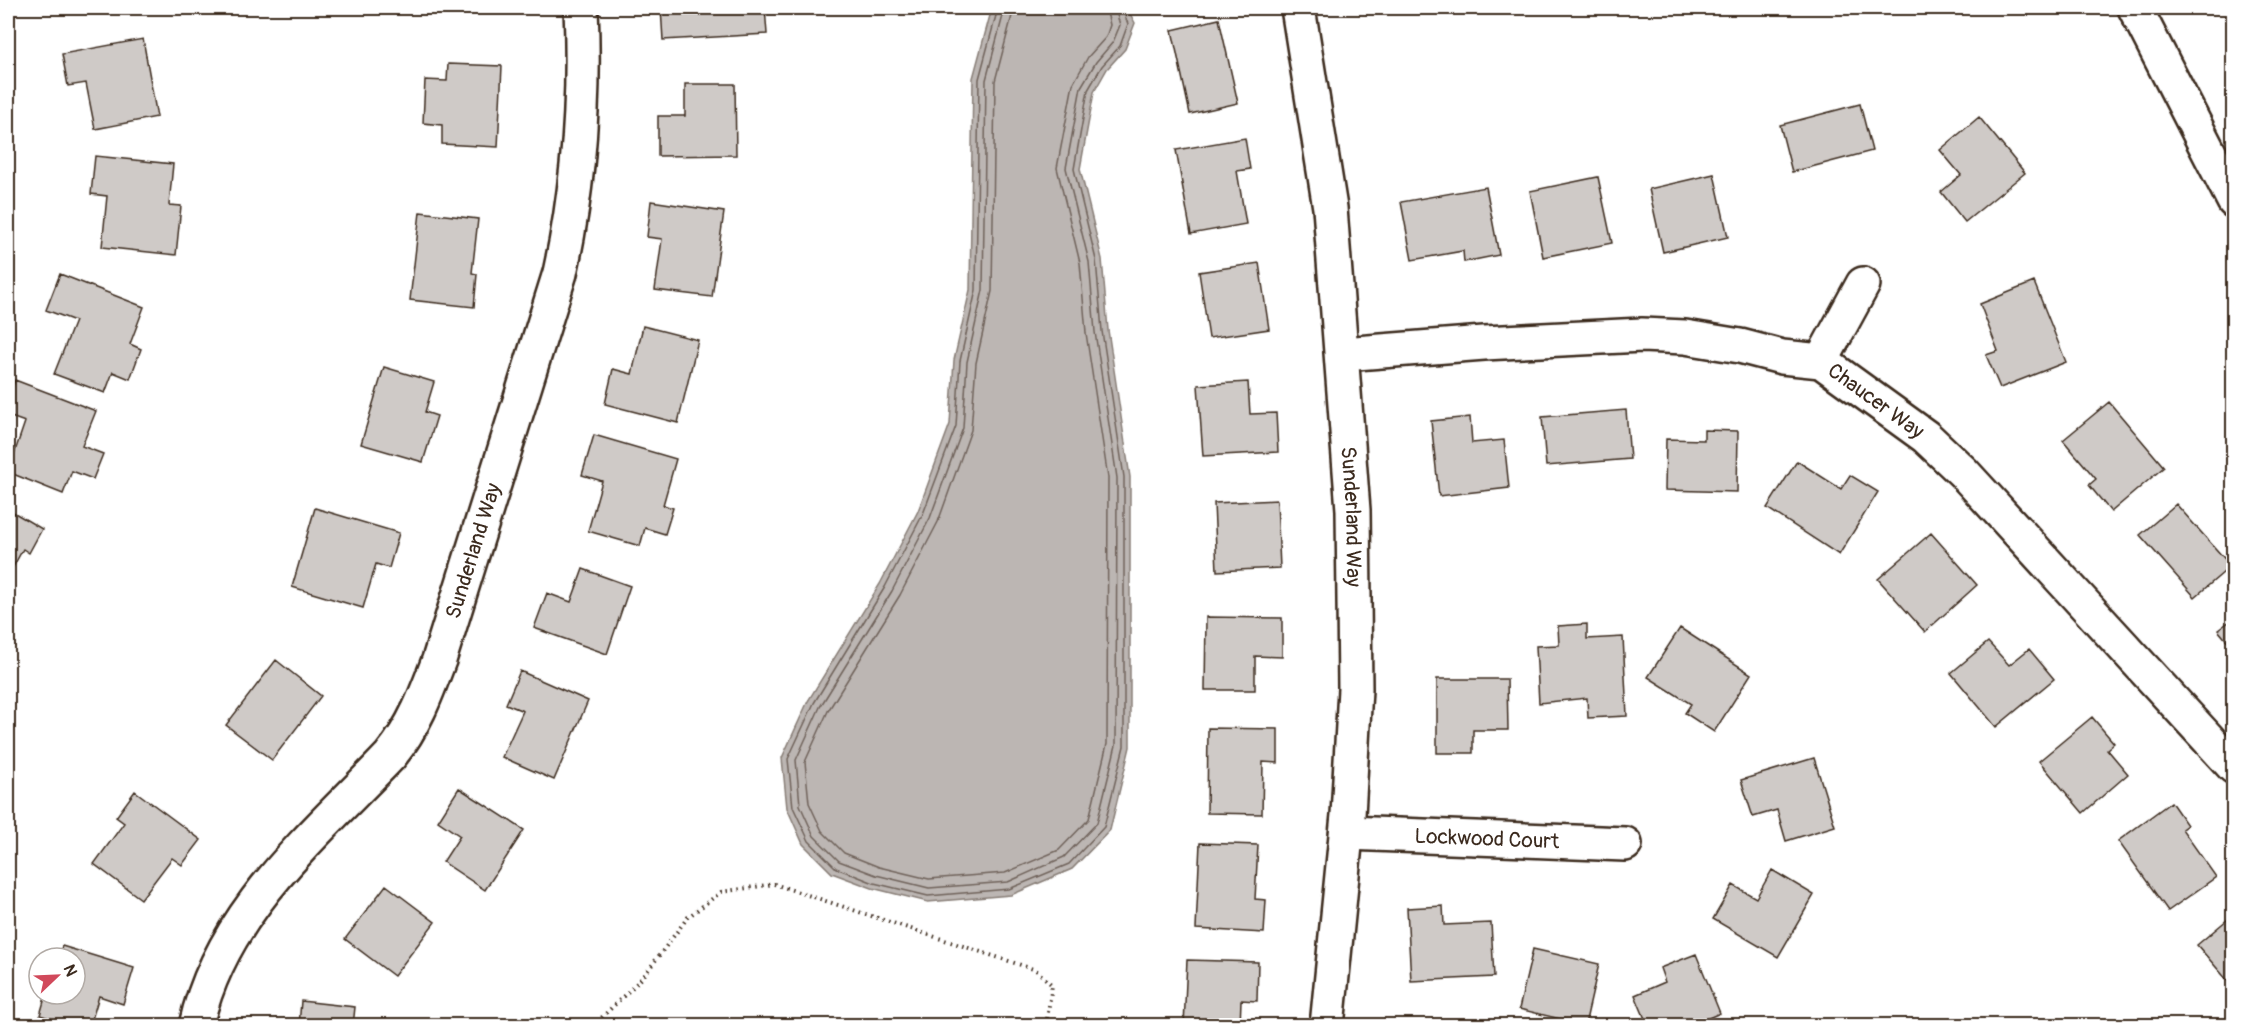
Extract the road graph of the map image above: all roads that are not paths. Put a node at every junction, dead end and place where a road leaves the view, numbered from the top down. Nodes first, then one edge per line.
1 (581, 8) edge
2 (1298, 8) edge
3 (2135, 8) edge
4 (2234, 201) edge
5 (1863, 284) dead end
6 (1343, 354) junction
7 (1821, 361) junction
8 (2234, 767) edge
9 (1347, 833) junction
10 (1624, 844) dead end
11 (196, 1026) edge
12 (1327, 1026) edge

1 - 11 street, Sunderland Way
2 - 6 street, Sunderland Way
3 - 4 street
5 - 7 street
6 - 7 street, Chaucer Way
6 - 9 street, Sunderland Way
7 - 8 street, Chaucer Way
9 - 10 street, Lockwood Court
9 - 12 street, Sunderland Way

